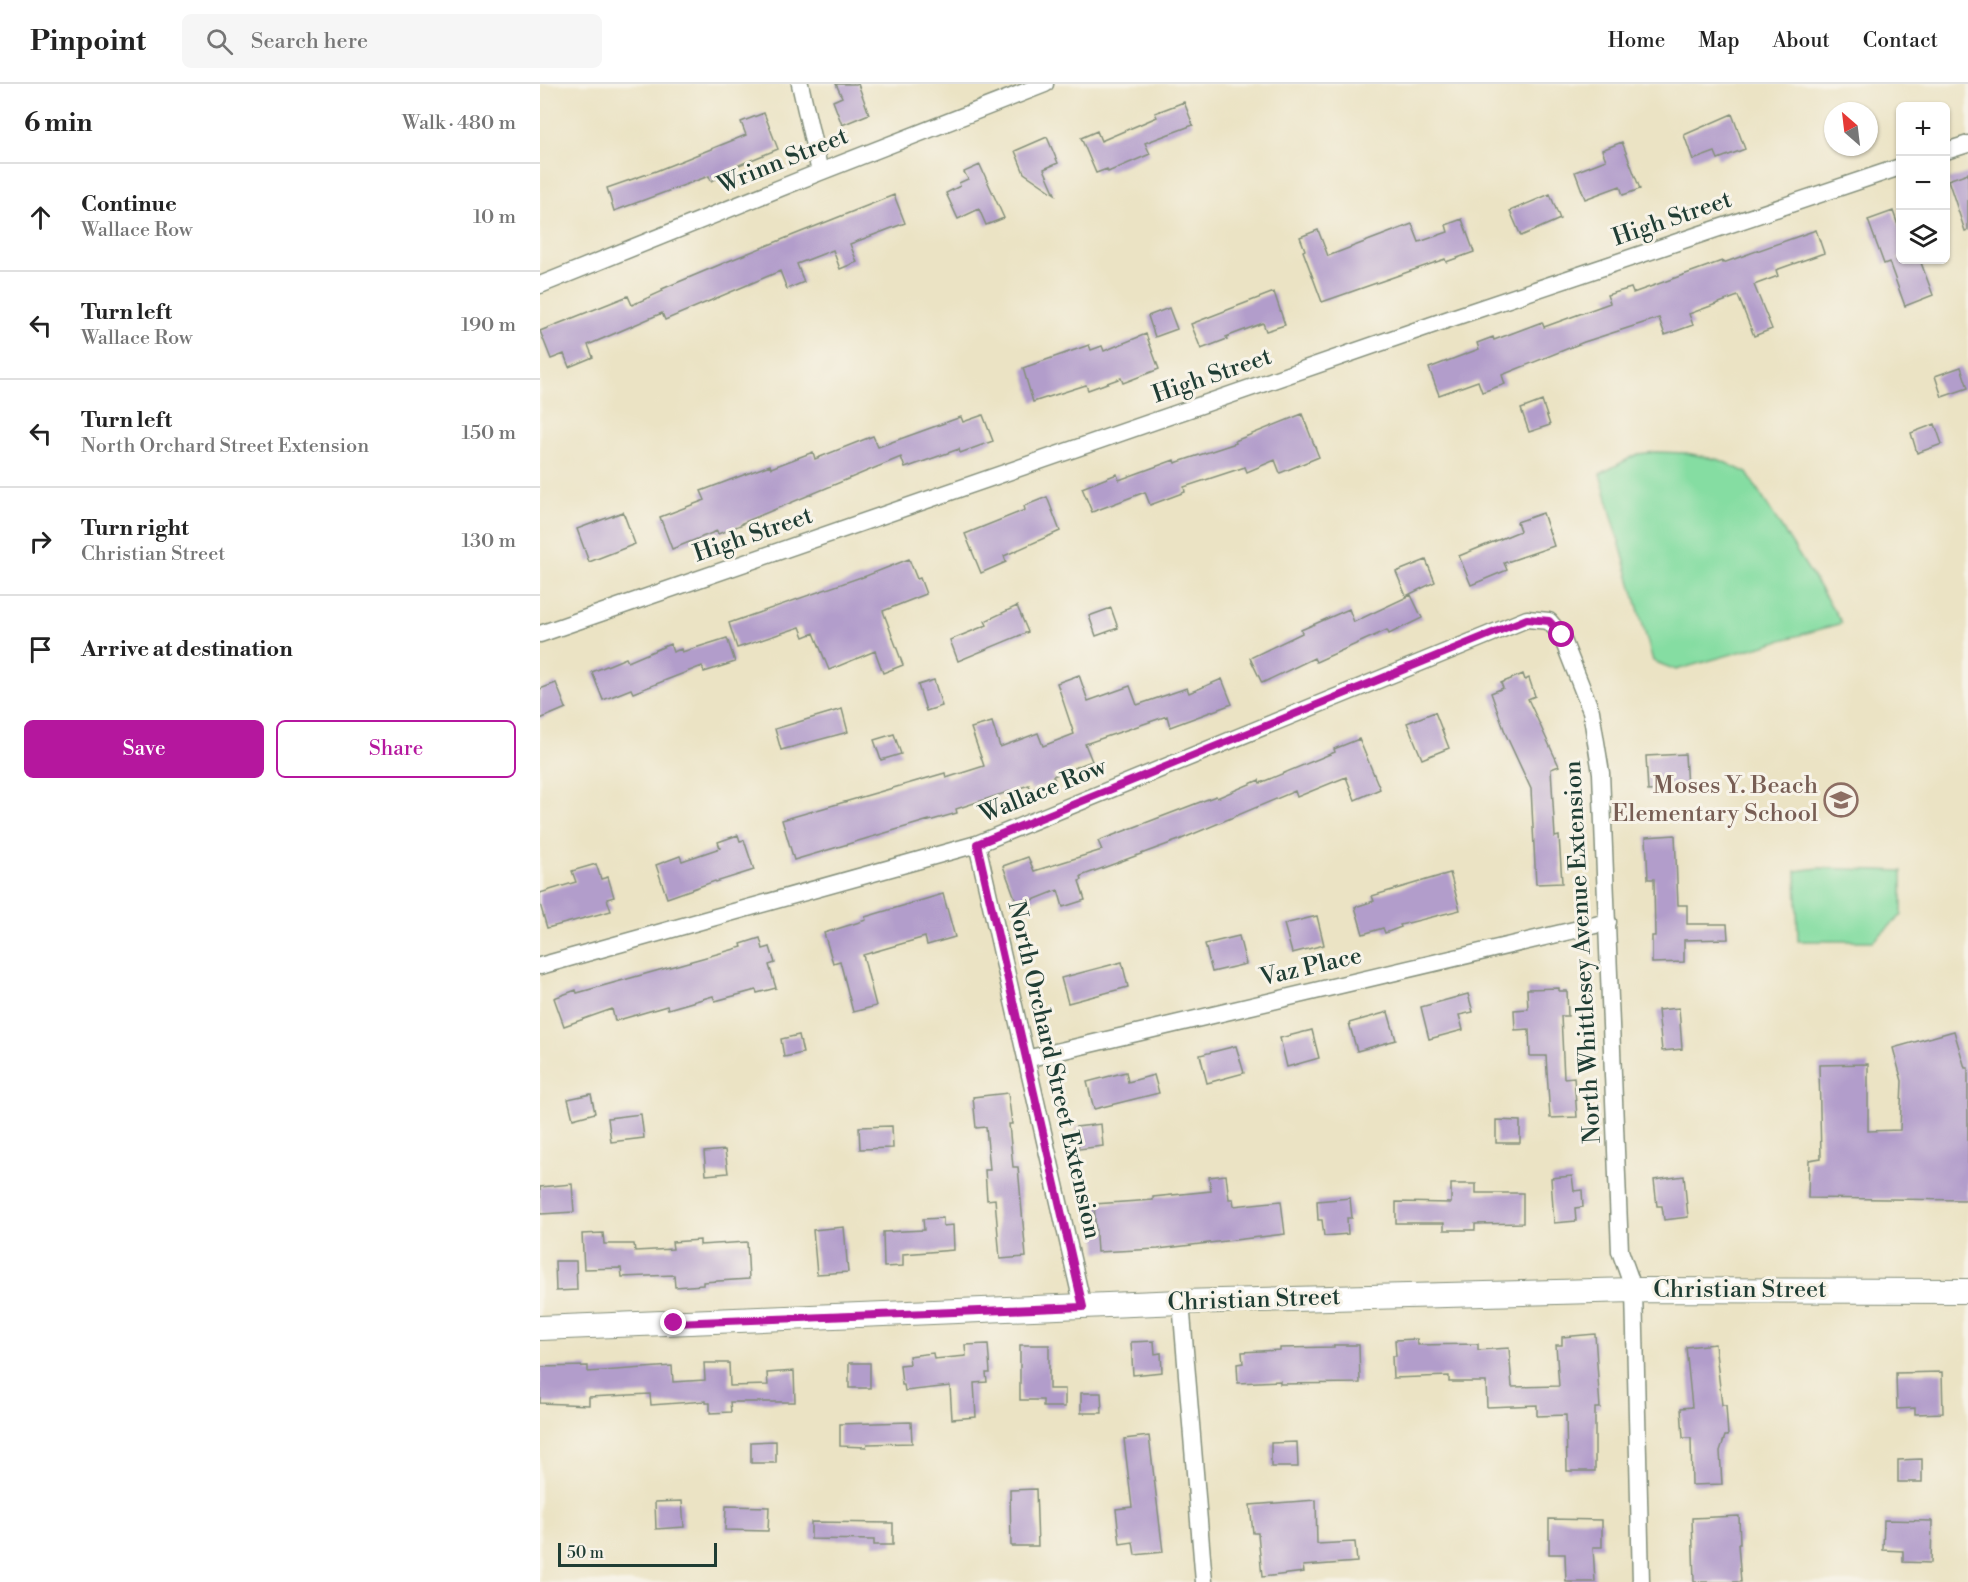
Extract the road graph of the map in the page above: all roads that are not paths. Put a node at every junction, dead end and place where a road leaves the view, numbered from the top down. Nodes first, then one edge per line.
1 (800, 84) edge
2 (1045, 84) edge
3 (1968, 144) edge
4 (1950, 150) edge
5 (1896, 167) edge
6 (820, 172) junction
7 (540, 285) edge
8 (1549, 621) joint
9 (540, 634) edge
10 (977, 844) junction
11 (1608, 922) junction
12 (540, 966) edge
13 (1026, 1059) junction
14 (1634, 1290) junction
15 (1968, 1291) edge
16 (1181, 1302) junction
17 (1083, 1307) junction
18 (540, 1328) edge
19 (1204, 1582) edge
20 (1641, 1582) edge

1 - 6 street
2 - 6 street, Wrinn Street
3 - 4 street
5 - 9 street, High Street
6 - 7 street, Wrinn Street
8 - 10 street, Wallace Row
8 - 11 street, North Whittlesey Avenue Extension
10 - 12 street, Wallace Row
10 - 13 street, North Orchard Street Extension
11 - 13 street, Vaz Place
11 - 14 street, North Whittlesey Avenue Extension
13 - 17 street, North Orchard Street Extension
14 - 15 main road, Christian Street
14 - 16 main road, Christian Street
14 - 20 street, North Whittlesey Avenue Extension
16 - 17 main road, Christian Street
16 - 19 street
17 - 18 main road, Christian Street

